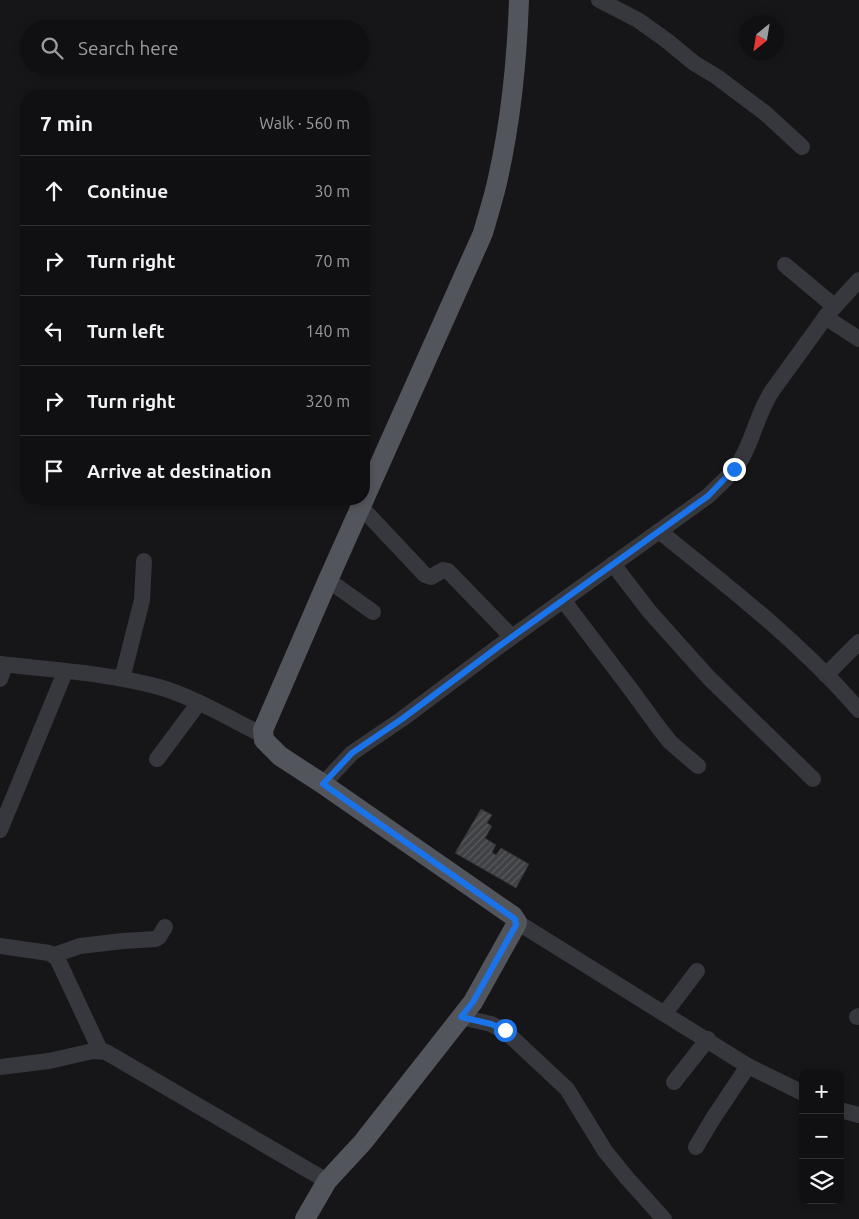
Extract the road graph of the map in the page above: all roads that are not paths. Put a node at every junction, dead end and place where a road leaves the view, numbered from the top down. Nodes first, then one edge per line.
1 (519, 0) edge
2 (599, 0) edge
3 (802, 147) dead end
4 (785, 265) dead end
5 (859, 280) edge
6 (830, 312) junction
7 (859, 339) edge
8 (370, 487) edge
9 (361, 507) joint
10 (659, 531) junction
11 (144, 561) dead end
12 (613, 564) junction
13 (328, 580) junction
14 (563, 600) junction
15 (373, 612) dead end
16 (512, 637) junction
17 (859, 642) edge
18 (2, 669) edge
19 (64, 672) junction
20 (826, 675) junction
21 (122, 679) junction
22 (198, 704) junction
23 (859, 710) edge
24 (263, 735) junction
25 (157, 760) dead end
26 (698, 766) dead end
27 (813, 779) dead end
28 (323, 784) junction
29 (0, 830) edge
30 (516, 922) junction
31 (165, 927) dead end
32 (0, 946) edge
33 (54, 955) junction
34 (697, 971) dead end
35 (665, 1013) junction
36 (461, 1017) junction
37 (708, 1039) junction
38 (100, 1050) junction
39 (748, 1066) junction
40 (0, 1067) edge
41 (674, 1082) dead end
42 (799, 1091) edge
43 (844, 1111) edge
44 (859, 1115) edge
45 (696, 1147) dead end
46 (327, 1181) junction
47 (305, 1219) edge
48 (664, 1219) edge

1 - 8 main road
2 - 3 street
4 - 6 street
5 - 6 street
6 - 7 street
6 - 10 street
9 - 13 main road
9 - 16 street
10 - 12 street
10 - 20 street
11 - 21 street
12 - 14 street
12 - 27 street
13 - 15 street
13 - 24 main road
14 - 16 street
14 - 26 street
16 - 28 street
17 - 20 street
18 - 19 street
19 - 21 street
19 - 29 street
20 - 23 street
21 - 22 street
22 - 24 street
22 - 25 street
24 - 28 main road
28 - 30 main road
30 - 35 street
30 - 36 main road
31 - 33 street
32 - 33 street
33 - 38 street
34 - 35 street
35 - 37 street
36 - 46 main road
36 - 48 street
37 - 39 street
37 - 41 street
38 - 40 street
38 - 46 street
39 - 42 street
39 - 45 street
43 - 44 street
46 - 47 main road

